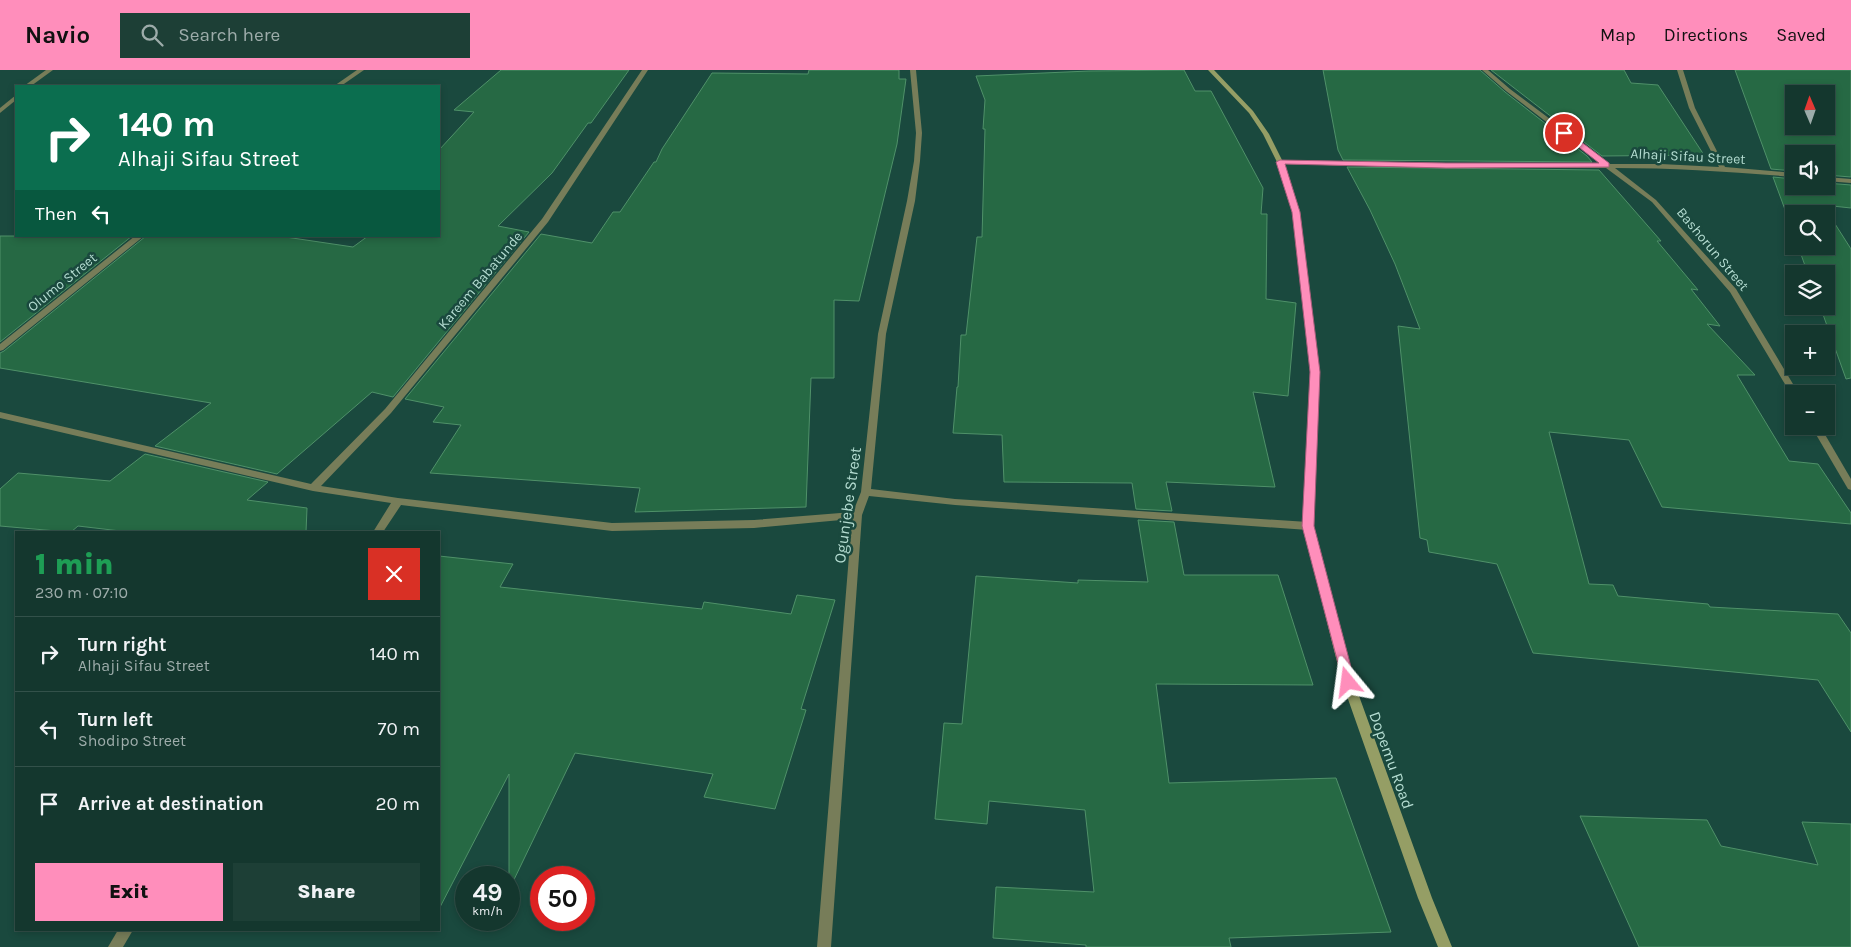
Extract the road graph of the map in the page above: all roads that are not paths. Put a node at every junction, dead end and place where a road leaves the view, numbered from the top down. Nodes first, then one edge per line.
1 (50, 70) edge
2 (361, 70) edge
3 (645, 70) edge
4 (913, 70) edge
5 (1212, 70) edge
6 (1486, 70) edge
7 (1680, 70) edge
8 (28, 85) edge
9 (338, 85) edge
10 (15, 97) edge
11 (0, 111) edge
12 (1280, 162) junction
13 (1607, 165) junction
14 (1723, 168) junction
15 (1785, 175) edge
16 (1835, 180) edge
17 (1851, 181) edge
18 (139, 237) edge
19 (0, 348) edge
20 (1790, 385) edge
21 (1, 416) edge
22 (1819, 435) edge
23 (1851, 487) edge
24 (313, 488) junction
25 (866, 492) junction
26 (398, 501) junction
27 (857, 515) junction
28 (1308, 526) junction
29 (379, 531) edge
30 (125, 931) edge
31 (115, 947) edge
32 (824, 947) edge
33 (1445, 947) edge

1 - 8 street
2 - 9 street
3 - 24 street, Kareem Babatunde
4 - 25 street, Ogunjebe Street
5 - 12 main road, Dopemu Road
6 - 13 street, Bashorun Street
7 - 14 street
10 - 11 street
12 - 13 street, Alhaji Sifau Street
12 - 28 main road, Dopemu Road
13 - 14 street, Alhaji Sifau Street
13 - 20 street, Bashorun Street
14 - 15 street, Alhaji Sifau Street
16 - 17 street
18 - 19 street, Olumo Street
21 - 24 street
22 - 23 street
24 - 26 street
25 - 27 street, Ogunjebe Street
25 - 28 street
26 - 27 street
26 - 29 street
27 - 32 street, Ogunjebe Street
28 - 33 main road, Dopemu Road
30 - 31 street

